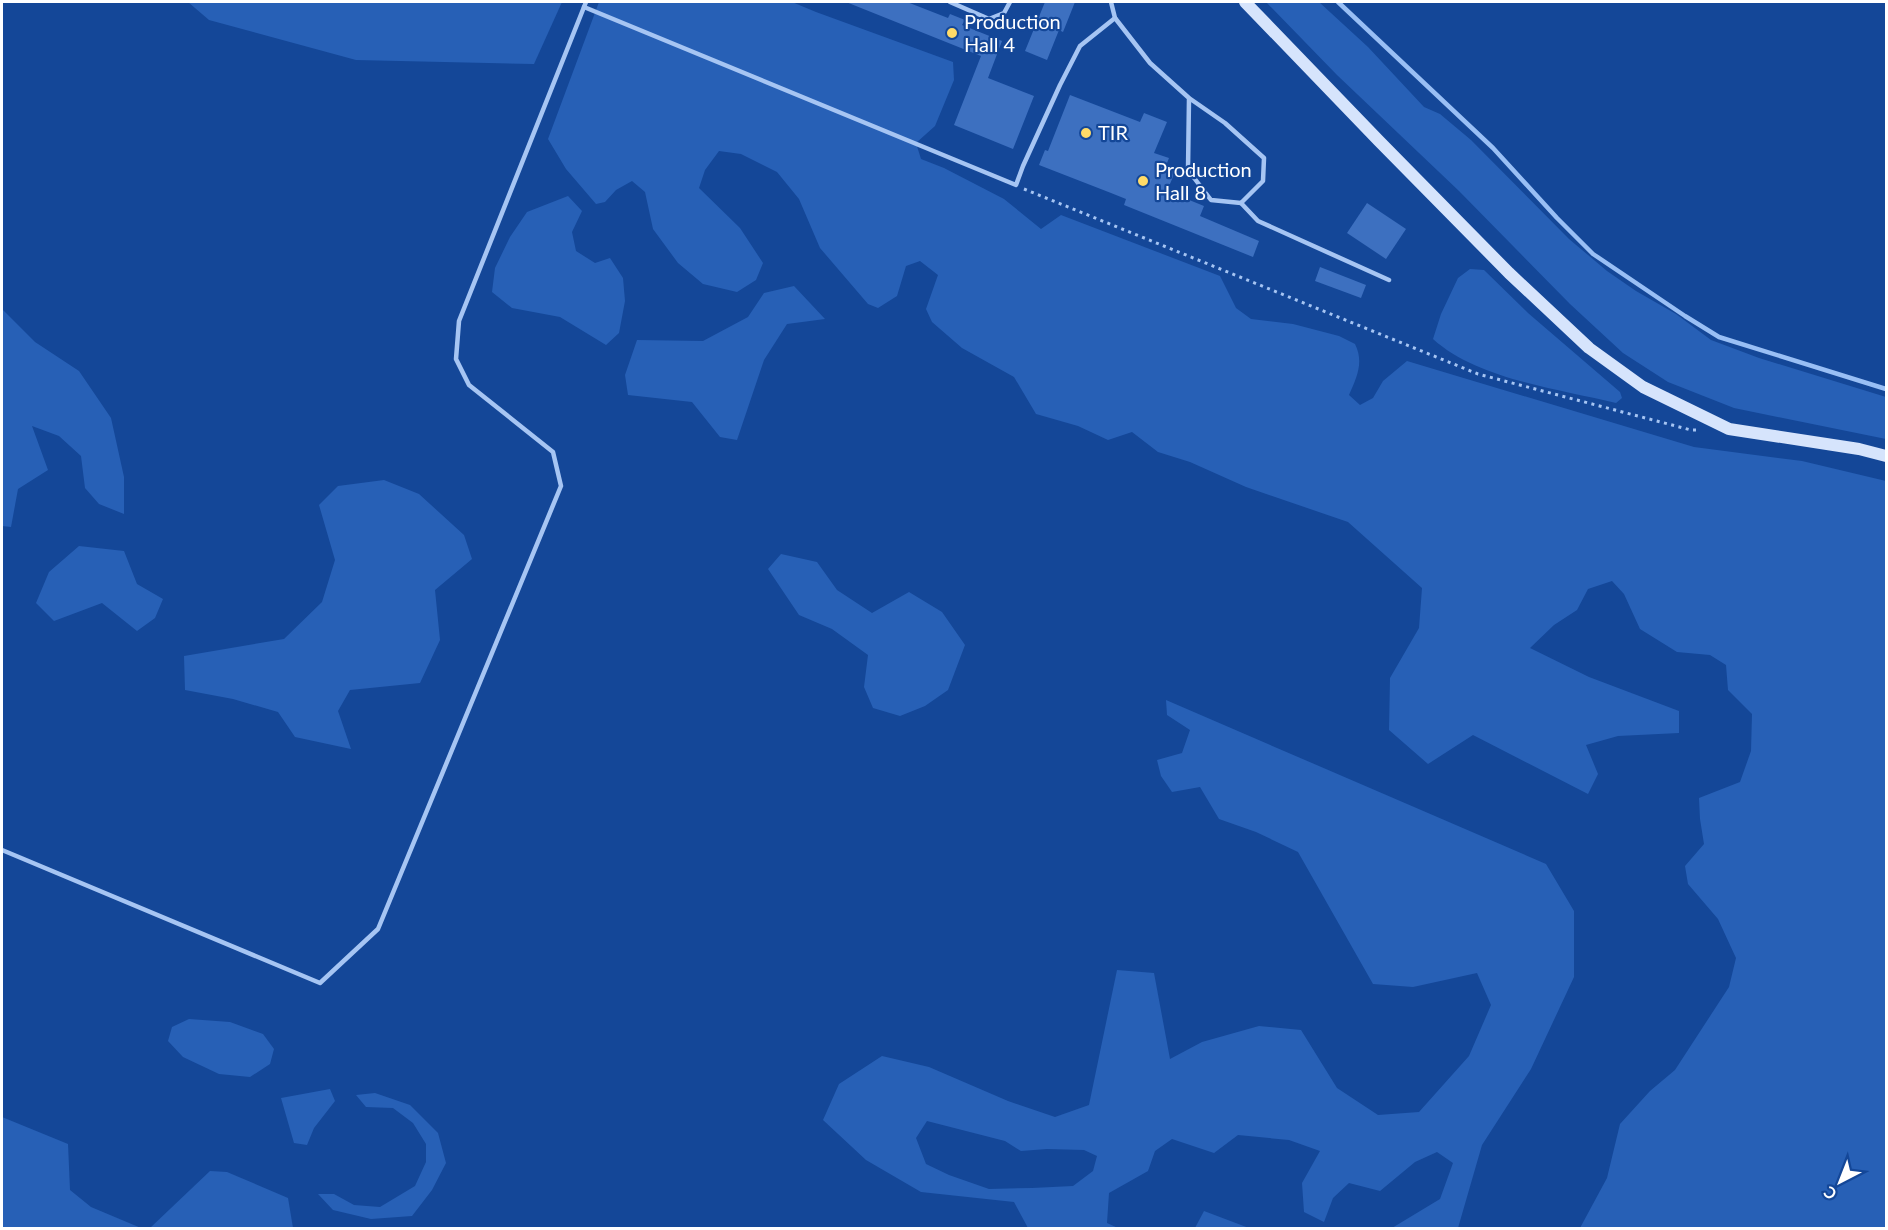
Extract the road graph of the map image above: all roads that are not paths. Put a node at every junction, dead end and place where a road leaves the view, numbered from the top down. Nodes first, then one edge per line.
1 (586, 2) edge
2 (950, 2) edge
3 (1010, 2) edge
4 (1111, 2) edge
5 (1245, 2) edge
6 (584, 7) junction
7 (1115, 18) junction
8 (1189, 98) junction
9 (1240, 203) junction
10 (1389, 280) dead end
11 (1887, 456) edge
12 (2, 850) edge

1 - 6 lane
2 - 3 lane
4 - 7 lane
5 - 11 street
6 - 7 lane
6 - 12 lane
7 - 8 lane
8 - 9 lane
8 - 9 lane
9 - 10 lane

